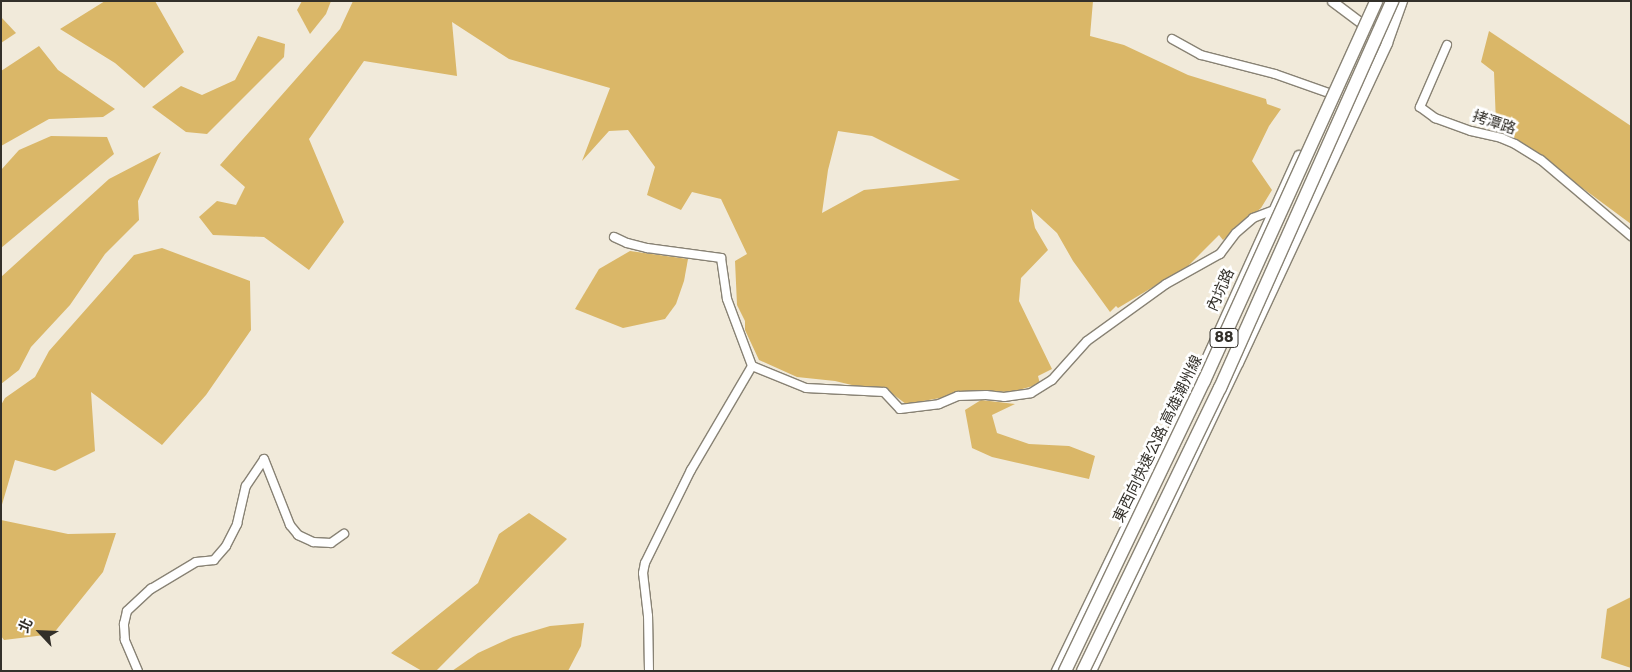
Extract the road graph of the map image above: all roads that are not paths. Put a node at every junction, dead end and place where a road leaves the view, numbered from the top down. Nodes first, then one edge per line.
1 (1332, 1) edge
2 (1371, 1) edge
3 (1376, 1) edge
4 (1392, 1) edge
5 (1402, 1) edge
6 (1362, 23) junction
7 (1172, 39) dead end
8 (1387, 43) junction
9 (1447, 45) dead end
10 (1329, 93) junction
11 (1274, 210) junction
12 (1631, 236) edge
13 (614, 237) dead end
14 (752, 366) junction
15 (344, 534) dead end
16 (138, 671) edge
17 (649, 671) edge
18 (1057, 671) edge
19 (1065, 671) edge
20 (1083, 671) edge
21 (1091, 671) edge

1 - 6 street
2 - 6 main road, 內坑路
3 - 19 highway, 東西向快速公路 高雄潮州線 / 88, bridge
4 - 20 highway, 88, bridge
5 - 8 main road
6 - 8 street
6 - 10 main road, 內坑路
7 - 10 street
8 - 21 main road
9 - 12 street, 拷潭路
10 - 11 main road, 內坑路
11 - 14 street
11 - 18 main road, 內坑路
13 - 14 street
14 - 17 street
15 - 16 street

